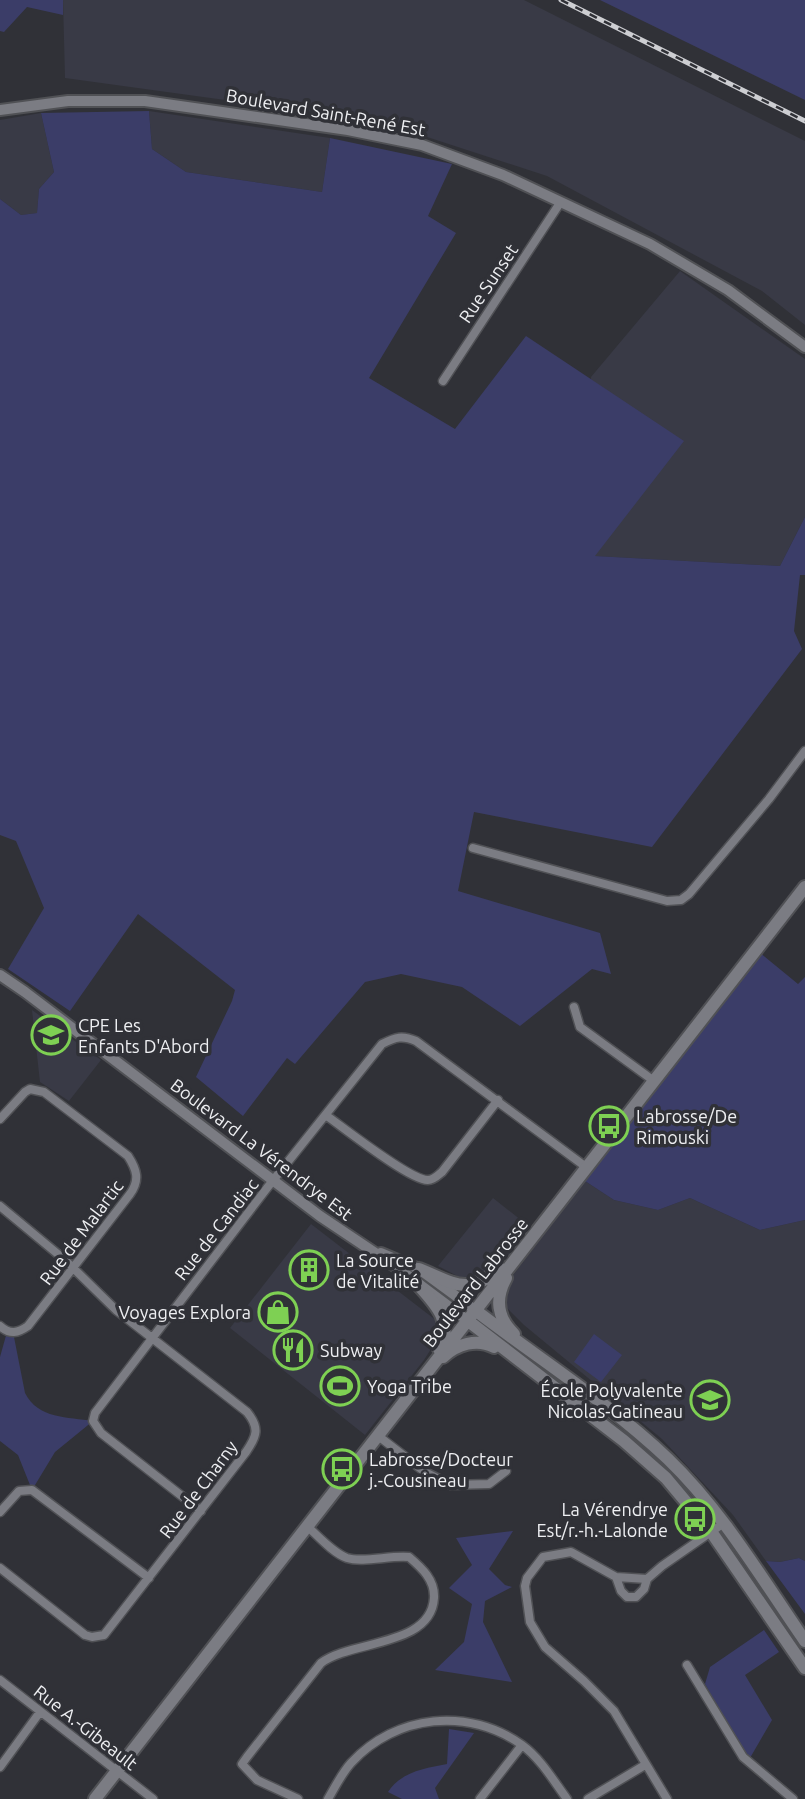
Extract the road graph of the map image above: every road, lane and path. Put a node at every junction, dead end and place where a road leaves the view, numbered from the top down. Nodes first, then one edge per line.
1 (0, 110) edge
2 (560, 203) junction
3 (805, 347) edge
4 (443, 381) dead end
5 (805, 751) edge
6 (473, 848) dead end
7 (805, 887) edge
8 (0, 975) edge
9 (574, 1007) dead end
10 (654, 1081) junction
11 (498, 1100) junction
12 (327, 1116) junction
13 (0, 1119) edge
14 (586, 1167) junction
15 (273, 1181) junction
16 (0, 1206) edge
17 (518, 1256) junction
18 (74, 1269) junction
19 (416, 1274) junction
20 (471, 1315) junction
21 (0, 1326) edge
22 (152, 1337) junction
23 (532, 1353) junction
24 (517, 1359) junction
25 (425, 1374) junction
26 (377, 1435) junction
27 (506, 1471) dead end
28 (201, 1511) junction
29 (0, 1512) edge
30 (724, 1523) junction
31 (307, 1526) junction
32 (712, 1532) junction
33 (0, 1567) edge
34 (616, 1577) junction
35 (149, 1578) junction
36 (648, 1579) junction
37 (805, 1641) edge
38 (687, 1665) dead end
39 (805, 1668) edge
40 (0, 1680) edge
41 (40, 1712) junction
42 (522, 1745) junction
43 (645, 1765) junction
44 (0, 1767) edge
45 (117, 1771) junction
46 (95, 1799) edge
47 (153, 1799) edge
48 (298, 1799) edge
49 (328, 1799) edge
50 (480, 1799) edge
51 (567, 1799) edge
52 (588, 1799) edge
53 (667, 1799) edge
54 (793, 1799) edge

1 - 2 street, Boulevard Saint-René Est
2 - 3 street, Boulevard Saint-René Est
2 - 4 street, Rue Sunset
5 - 6 street
7 - 10 main road, Boulevard Labrosse
8 - 15 street, Boulevard La Vérendrye Est
9 - 10 street
10 - 14 main road, Boulevard Labrosse
11 - 12 street
11 - 12 street, Rue de Candiac
11 - 14 street, Rue de Candiac
12 - 15 street, Rue de Candiac
13 - 18 street, Rue de Malartic
14 - 17 main road, Boulevard Labrosse
15 - 19 street, Boulevard La Vérendrye Est
15 - 22 street, Rue de Candiac
16 - 18 street, Rue de Charny
17 - 19 main road
17 - 20 main road, Boulevard Labrosse
17 - 23 main road
18 - 21 street, Rue de Malartic
18 - 22 street, Rue de Charny
19 - 20 street, Boulevard La Vérendrye Est
19 - 25 main road
20 - 23 main road, Boulevard La Vérendrye Est
20 - 24 main road, Boulevard La Vérendrye Est
20 - 25 main road, Boulevard Labrosse
22 - 28 street, Rue de Charny
22 - 28 street, Rue de Candiac
23 - 30 main road, Boulevard La Vérendrye Est
24 - 25 main road
24 - 32 main road, Boulevard La Vérendrye Est
25 - 26 main road, Boulevard Labrosse
26 - 27 street
26 - 31 main road, Boulevard Labrosse
28 - 35 street, Rue de Charny
29 - 35 street
30 - 32 street
30 - 37 main road, Boulevard La Vérendrye Est
31 - 45 main road, Boulevard Labrosse
31 - 48 street
32 - 36 street
32 - 39 main road, Boulevard La Vérendrye Est
33 - 35 street, Rue de Charny
34 - 36 street
34 - 36 street
34 - 43 street
38 - 54 street
40 - 41 street, Rue A.-Gibeault
41 - 44 street
41 - 45 street, Rue A.-Gibeault
42 - 49 street
42 - 50 street
42 - 51 street
43 - 52 street
43 - 53 street
45 - 46 main road, Boulevard Labrosse
45 - 47 street, Rue A.-Gibeault

